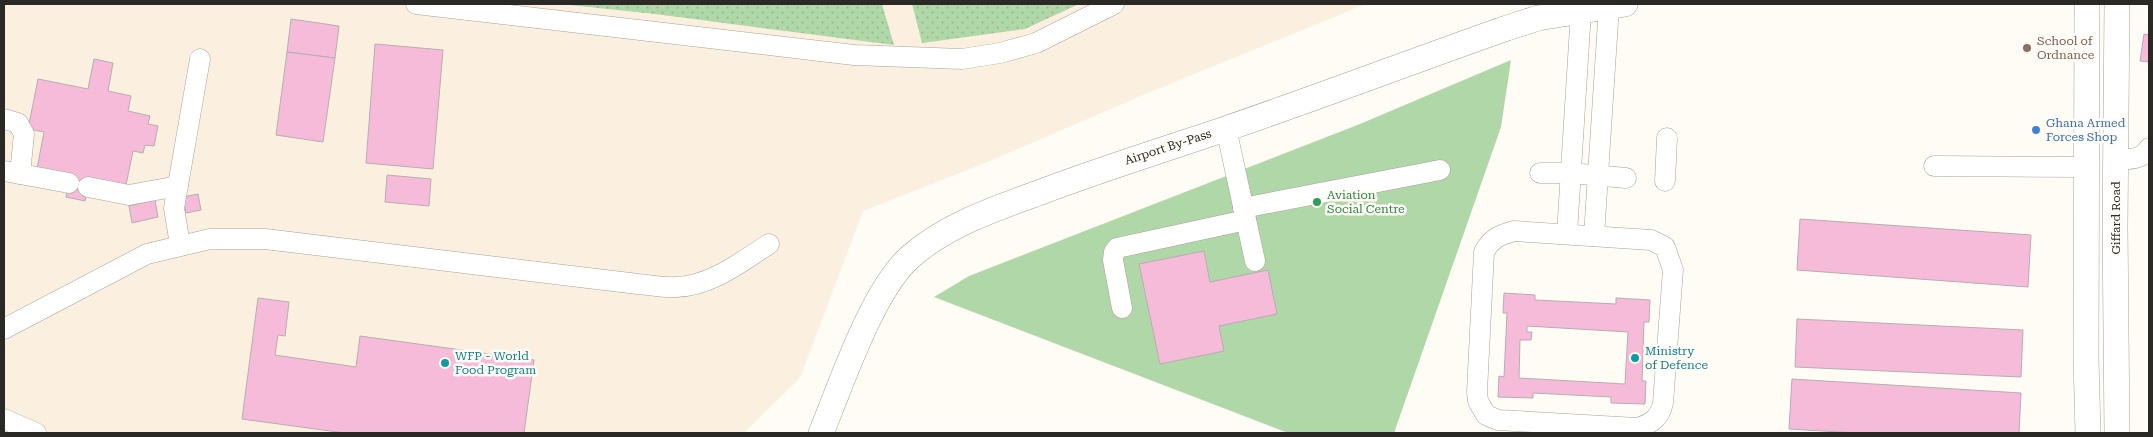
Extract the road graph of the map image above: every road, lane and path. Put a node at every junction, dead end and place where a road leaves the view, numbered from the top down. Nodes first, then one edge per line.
1 (416, 4) edge
2 (1114, 4) edge
3 (2087, 4) edge
4 (1617, 5) edge
5 (2120, 10) edge
6 (1581, 11) junction
7 (200, 58) dead end
8 (1576, 97) junction
9 (1603, 100) junction
10 (4, 119) edge
11 (1226, 128) junction
12 (1667, 138) dead end
13 (2149, 148) edge
14 (2116, 160) junction
15 (1934, 166) dead end
16 (2087, 167) junction
17 (1440, 170) dead end
18 (12, 173) edge
19 (1540, 173) dead end
20 (1570, 173) junction
21 (1599, 175) junction
22 (1626, 178) dead end
23 (1665, 181) dead end
24 (178, 186) junction
25 (1245, 214) junction
26 (1567, 234) junction
27 (1594, 236) junction
28 (769, 244) dead end
29 (180, 245) junction
30 (1255, 261) dead end
31 (1122, 308) dead end
32 (4, 329) edge
33 (4, 420) edge
34 (36, 433) edge
35 (821, 433) edge
36 (2088, 433) edge
37 (2117, 433) edge

1 - 2 lane
3 - 16 main road
4 - 6 main road, Airport By-Pass
4 - 9 lane
5 - 14 main road, Giffard Road
6 - 8 lane
6 - 11 main road, Airport By-Pass
7 - 24 lane
8 - 9 lane
8 - 20 lane
9 - 21 lane
10 - 18 lane
11 - 25 lane
11 - 35 main road, Airport By-Pass
12 - 23 lane
13 - 14 lane
14 - 37 main road, Giffard Road
15 - 16 lane
16 - 36 main road
17 - 25 lane
18 - 24 lane
19 - 20 lane
20 - 21 lane
20 - 26 lane
21 - 22 lane
21 - 27 lane
24 - 29 lane
25 - 30 lane
25 - 31 lane
26 - 27 lane
26 - 27 lane
28 - 29 lane
29 - 32 lane
33 - 34 lane

